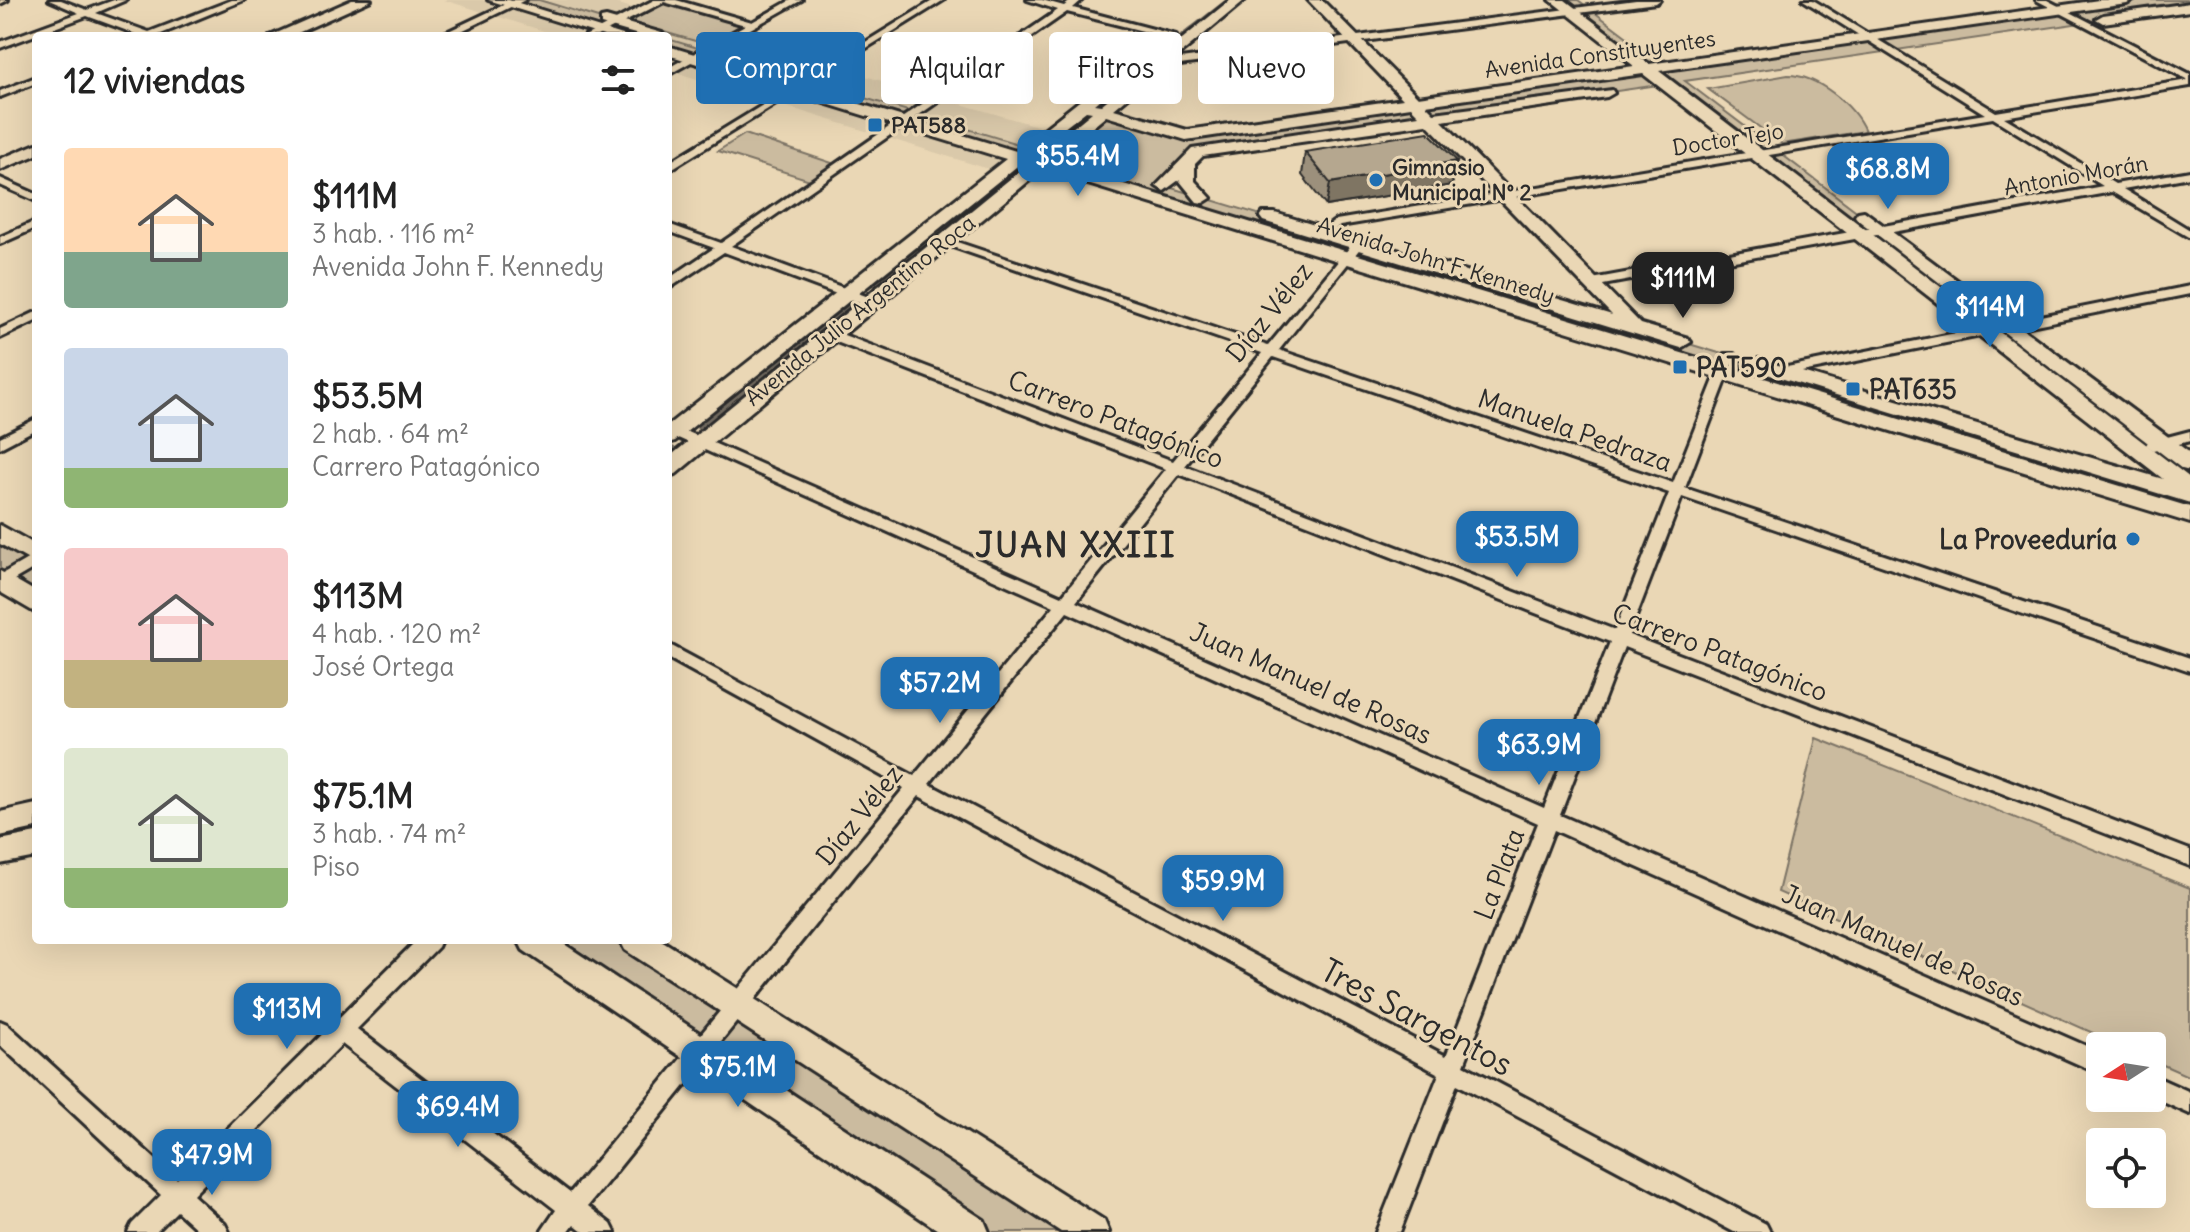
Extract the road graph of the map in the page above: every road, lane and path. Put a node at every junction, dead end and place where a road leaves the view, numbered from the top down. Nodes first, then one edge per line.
1 (53, 0) edge
2 (122, 0) edge
3 (240, 0) edge
4 (495, 0) edge
5 (539, 0) edge
6 (664, 0) edge
7 (798, 0) edge
8 (940, 0) edge
9 (1031, 0) edge
10 (1078, 0) edge
11 (1215, 0) edge
12 (1238, 0) edge
13 (1315, 0) edge
14 (1557, 0) edge
15 (1656, 0) edge
16 (1807, 0) edge
17 (2040, 0) edge
18 (2127, 0) edge
19 (516, 2) edge
20 (369, 3) edge
21 (1579, 7) edge
22 (2190, 7) edge
23 (1065, 9) junction
24 (2058, 9) junction
25 (88, 13) junction
26 (2082, 22) junction
27 (754, 25) junction
28 (617, 30) edge
29 (36, 32) edge
30 (138, 32) edge
31 (159, 32) edge
32 (289, 32) edge
33 (311, 32) edge
34 (452, 32) edge
35 (593, 32) edge
36 (741, 32) edge
37 (1159, 32) edge
38 (1175, 32) edge
39 (32, 33) edge
40 (2008, 33) dead end
41 (1868, 38) junction
42 (1354, 39) junction
43 (672, 41) edge
44 (0, 45) edge
45 (1182, 45) edge
46 (865, 46) edge
47 (1918, 46) dead end
48 (672, 50) edge
49 (1889, 50) junction
50 (696, 52) edge
51 (696, 54) edge
52 (1857, 55) dead end
53 (696, 56) edge
54 (1182, 62) edge
55 (672, 70) edge
56 (1648, 70) junction
57 (1672, 77) junction
58 (2190, 80) edge
59 (32, 82) edge
60 (0, 94) edge
61 (865, 98) edge
62 (1416, 103) junction
63 (772, 104) edge
64 (840, 104) edge
65 (1111, 104) edge
66 (1083, 105) joint
67 (1103, 111) junction
68 (915, 113) junction
69 (1994, 115) junction
70 (1432, 119) junction
71 (900, 123) junction
72 (1186, 135) junction
73 (32, 140) edge
74 (32, 151) edge
75 (1778, 151) junction
76 (0, 153) edge
77 (1023, 153) junction
78 (1757, 155) junction
79 (1193, 158) junction
80 (1044, 160) junction
81 (0, 165) edge
82 (672, 166) edge
83 (2190, 174) edge
84 (0, 181) edge
85 (1164, 186) junction
86 (2113, 188) junction
87 (1129, 192) junction
88 (1506, 195) junction
89 (32, 196) edge
90 (1203, 198) junction
91 (32, 226) edge
92 (672, 228) edge
93 (1882, 230) junction
94 (1323, 234) junction
95 (1859, 234) junction
96 (2190, 235) edge
97 (0, 241) edge
98 (945, 241) junction
99 (722, 247) junction
100 (1352, 251) junction
101 (672, 282) edge
102 (1592, 283) junction
103 (2190, 290) edge
104 (848, 293) junction
105 (870, 302) junction
106 (32, 318) edge
107 (2009, 327) junction
108 (1636, 328) junction
109 (1985, 332) junction
110 (0, 334) edge
111 (831, 335) junction
112 (1270, 352) junction
113 (1726, 364) junction
114 (1782, 372) junction
115 (32, 425) edge
116 (672, 432) edge
117 (672, 433) edge
118 (2190, 436) edge
119 (700, 442) junction
120 (2162, 442) junction
121 (0, 443) edge
122 (2137, 449) junction
123 (2190, 464) edge
124 (672, 466) edge
125 (1175, 469) junction
126 (1677, 490) junction
127 (2190, 492) edge
128 (2190, 515) edge
129 (0, 533) edge
130 (32, 555) edge
131 (32, 561) edge
132 (1, 581) edge
133 (32, 601) edge
134 (1065, 604) junction
135 (1619, 639) junction
136 (672, 652) edge
137 (2190, 665) edge
138 (916, 786) junction
139 (32, 817) edge
140 (1549, 819) junction
141 (0, 824) edge
142 (32, 846) edge
143 (0, 852) edge
144 (2190, 858) edge
145 (427, 944) edge
146 (539, 944) edge
147 (641, 944) edge
148 (737, 1005) junction
149 (340, 1029) junction
150 (0, 1031) edge
151 (701, 1050) junction
152 (2086, 1057) edge
153 (1451, 1068) junction
154 (2166, 1092) edge
155 (2190, 1103) edge
156 (176, 1197) junction
157 (572, 1208) junction
158 (140, 1232) edge
159 (217, 1232) edge
160 (553, 1232) edge
161 (603, 1232) edge
162 (972, 1232) edge
163 (1092, 1232) edge
164 (1388, 1232) edge
165 (1758, 1232) edge

1 - 25 street
2 - 25 street
3 - 31 street
4 - 19 main road
5 - 28 main road
6 - 27 street
6 - 28 street
7 - 27 street
8 - 46 street
9 - 23 street
10 - 23 street
11 - 38 main road, Avenida Julio Argentino Roca
12 - 45 main road, Avenida Julio Argentino Roca
13 - 42 main road
14 - 21 main road
15 - 21 street
16 - 41 street
17 - 24 street
18 - 24 main road, Avenida Constituyentes
19 - 34 street
19 - 35 main road
20 - 32 main road
20 - 33 main road
21 - 42 street
21 - 56 main road
21 - 57 main road
22 - 26 main road
23 - 37 street
23 - 68 street
24 - 26 street
24 - 41 main road, Avenida Constituyentes
25 - 29 street
25 - 30 street
26 - 40 main road
26 - 58 street
27 - 36 street
39 - 44 street
41 - 49 street
41 - 57 main road, Avenida Constituyentes
42 - 54 street
42 - 62 main road
43 - 50 main road, Avenida John F. Kennedy
47 - 49 main road
48 - 51 main road, Avenida John F. Kennedy
49 - 52 main road
49 - 69 street
53 - 55 street
56 - 57 main road
56 - 62 main road, Avenida Constituyentes
57 - 70 main road, Avenida Constituyentes
57 - 75 main road
57 - 78 main road
58 - 69 street, Doctor Tejo
59 - 60 street
61 - 68 main road, Avenida John F. Kennedy
62 - 70 main road
62 - 72 main road, Avenida Constituyentes
63 - 82 street
64 - 71 main road, Avenida John F. Kennedy
65 - 67 main road, Avenida Julio Argentino Roca
66 - 67 main road, Avenida Constituyentes
66 - 77 main road, Avenida Julio Argentino Roca
67 - 72 main road, Avenida Constituyentes
67 - 80 main road, Avenida Julio Argentino Roca
68 - 71 street
68 - 77 main road, Avenida John F. Kennedy
69 - 75 street, Doctor Tejo
69 - 86 street
70 - 79 main road, Avenida Constituyentes
70 - 88 main road
71 - 77 main road, Avenida John F. Kennedy
71 - 99 street
72 - 79 main road
73 - 76 main road
74 - 81 main road
75 - 78 street, Doctor Tejo
75 - 93 main road
77 - 80 main road, Avenida John F. Kennedy
77 - 104 main road, Avenida Julio Argentino Roca
78 - 88 street, Doctor Tejo
78 - 95 main road
79 - 85 main road
79 - 90 main road
80 - 85 main road, Avenida John F. Kennedy
80 - 87 main road, Avenida John F. Kennedy
80 - 98 main road, Avenida Julio Argentino Roca
83 - 86 street, Antonio Morán
84 - 89 street
85 - 87 main road
85 - 90 main road, Avenida John F. Kennedy
86 - 93 street, Antonio Morán
86 - 96 street
87 - 100 main road, Avenida John F. Kennedy
88 - 94 street, Doctor Tejo
88 - 102 main road
90 - 94 main road, Avenida John F. Kennedy
91 - 97 street
92 - 99 street
93 - 95 street, Antonio Morán
93 - 107 main road
94 - 100 main road, Avenida John F. Kennedy
95 - 102 street, Antonio Morán
95 - 109 main road
98 - 105 main road, Avenida Julio Argentino Roca
98 - 112 street, Manuela Pedraza
99 - 101 street
99 - 104 street
100 - 108 main road, Avenida John F. Kennedy
100 - 112 street, Díaz Vélez
100 - 113 main road, Avenida John F. Kennedy
102 - 108 main road
103 - 107 street
104 - 105 street
104 - 116 main road, Avenida Julio Argentino Roca
105 - 111 main road, Avenida Julio Argentino Roca
106 - 110 street
107 - 109 street
107 - 120 main road
108 - 113 main road, Avenida John F. Kennedy
109 - 114 street
109 - 122 main road
111 - 119 main road, Avenida Julio Argentino Roca
111 - 125 street, Carrero Patagónico
112 - 125 street, Díaz Vélez
112 - 126 street, Manuela Pedraza
113 - 114 main road, Avenida John F. Kennedy
113 - 126 street, La Plata
113 - 128 main road, Avenida John F. Kennedy
114 - 127 main road, Avenida John F. Kennedy
115 - 121 street
117 - 119 street, Juan Manuel de Rosas
118 - 120 street
119 - 124 main road, Avenida Julio Argentino Roca
119 - 134 street, Juan Manuel de Rosas
120 - 122 street
120 - 123 main road
122 - 127 main road
125 - 134 street, Díaz Vélez
125 - 135 street, Carrero Patagónico
126 - 135 street, La Plata
126 - 137 street, Manuela Pedraza
129 - 130 main road
131 - 132 street
132 - 133 main road
134 - 138 street, Díaz Vélez
134 - 140 street, Juan Manuel de Rosas
135 - 140 street, La Plata
135 - 144 street, Carrero Patagónico
136 - 138 street, Tres Sargentos
138 - 148 street, Díaz Vélez
138 - 153 street, Tres Sargentos
139 - 141 main road
140 - 152 street, Juan Manuel de Rosas
140 - 153 street, La Plata
142 - 143 main road
145 - 149 street
146 - 151 main road
147 - 148 main road
148 - 151 street, Díaz Vélez
148 - 163 main road
149 - 156 street
149 - 157 street
150 - 156 street
151 - 157 street, Díaz Vélez
151 - 162 main road
153 - 164 street, La Plata
153 - 165 street, Tres Sargentos
154 - 155 street
156 - 158 street
156 - 159 street
157 - 160 street, Díaz Vélez
157 - 161 street

